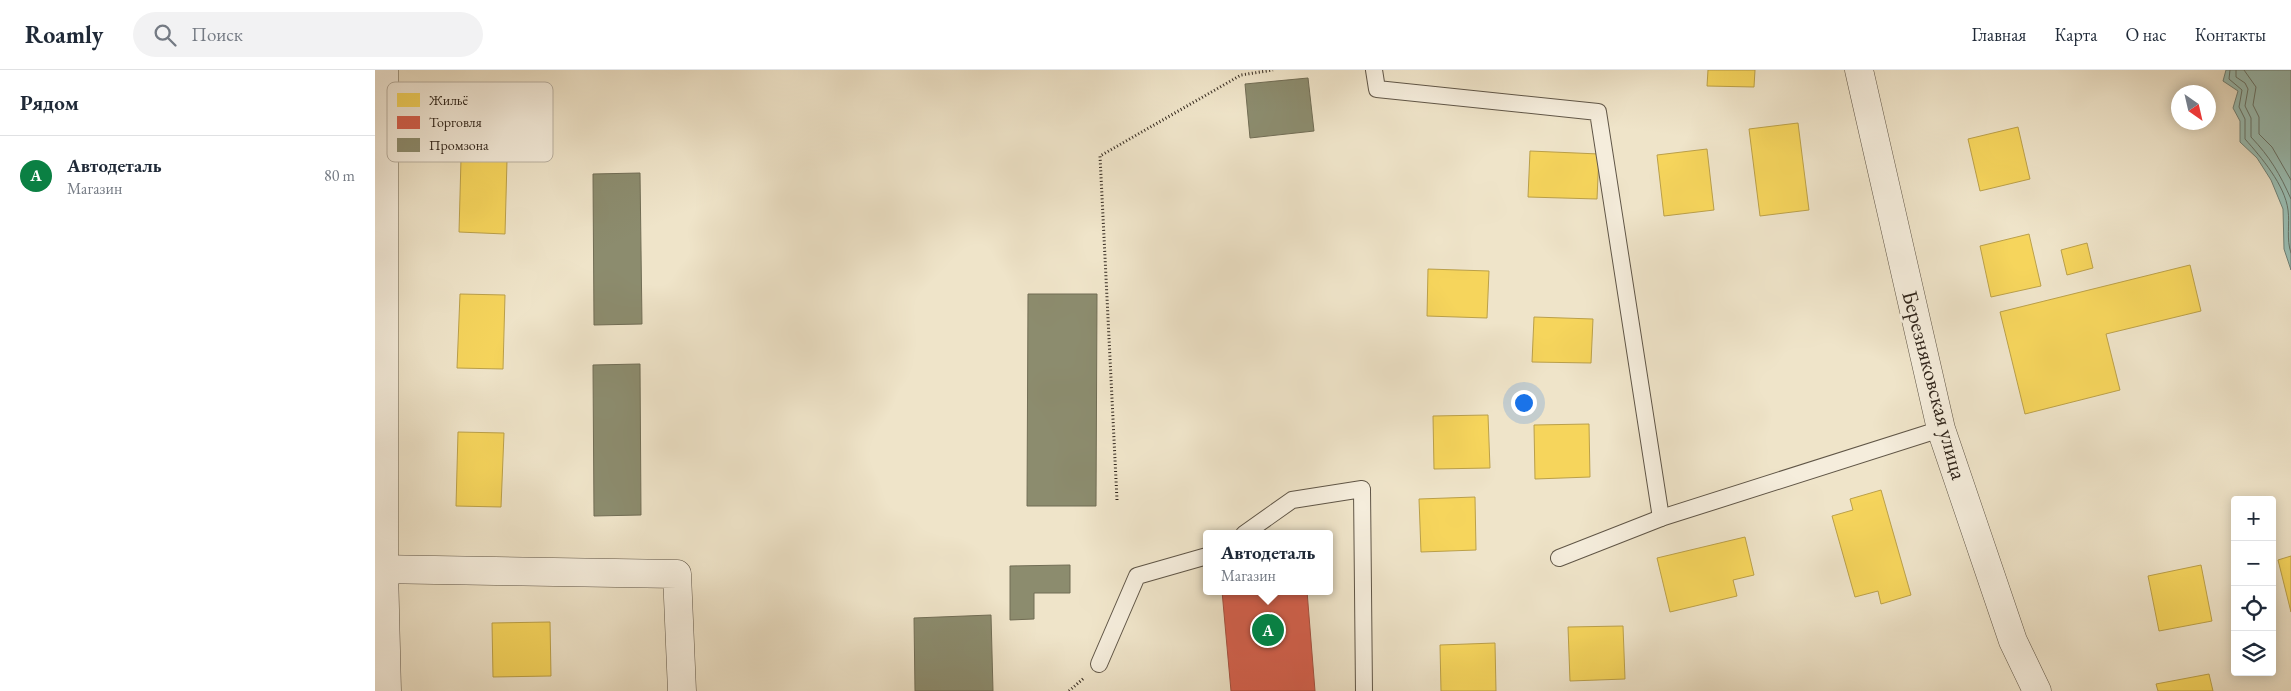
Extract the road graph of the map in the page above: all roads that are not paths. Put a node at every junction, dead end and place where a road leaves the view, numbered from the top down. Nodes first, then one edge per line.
1 (384, 70) edge
2 (1374, 70) edge
3 (1859, 70) edge
4 (1941, 429) junction
5 (1661, 518) junction
6 (1249, 530) edge
7 (1203, 557) edge
8 (1559, 558) dead end
9 (379, 569) edge
10 (1099, 664) dead end
11 (387, 691) edge
12 (682, 691) edge
13 (1364, 691) edge
14 (2037, 691) edge

1 - 9 street
2 - 5 lane
3 - 4 street, Березняковская улица
4 - 5 lane
4 - 14 street, Березняковская улица
5 - 8 lane
6 - 13 lane
7 - 10 lane
9 - 11 street
9 - 12 street

